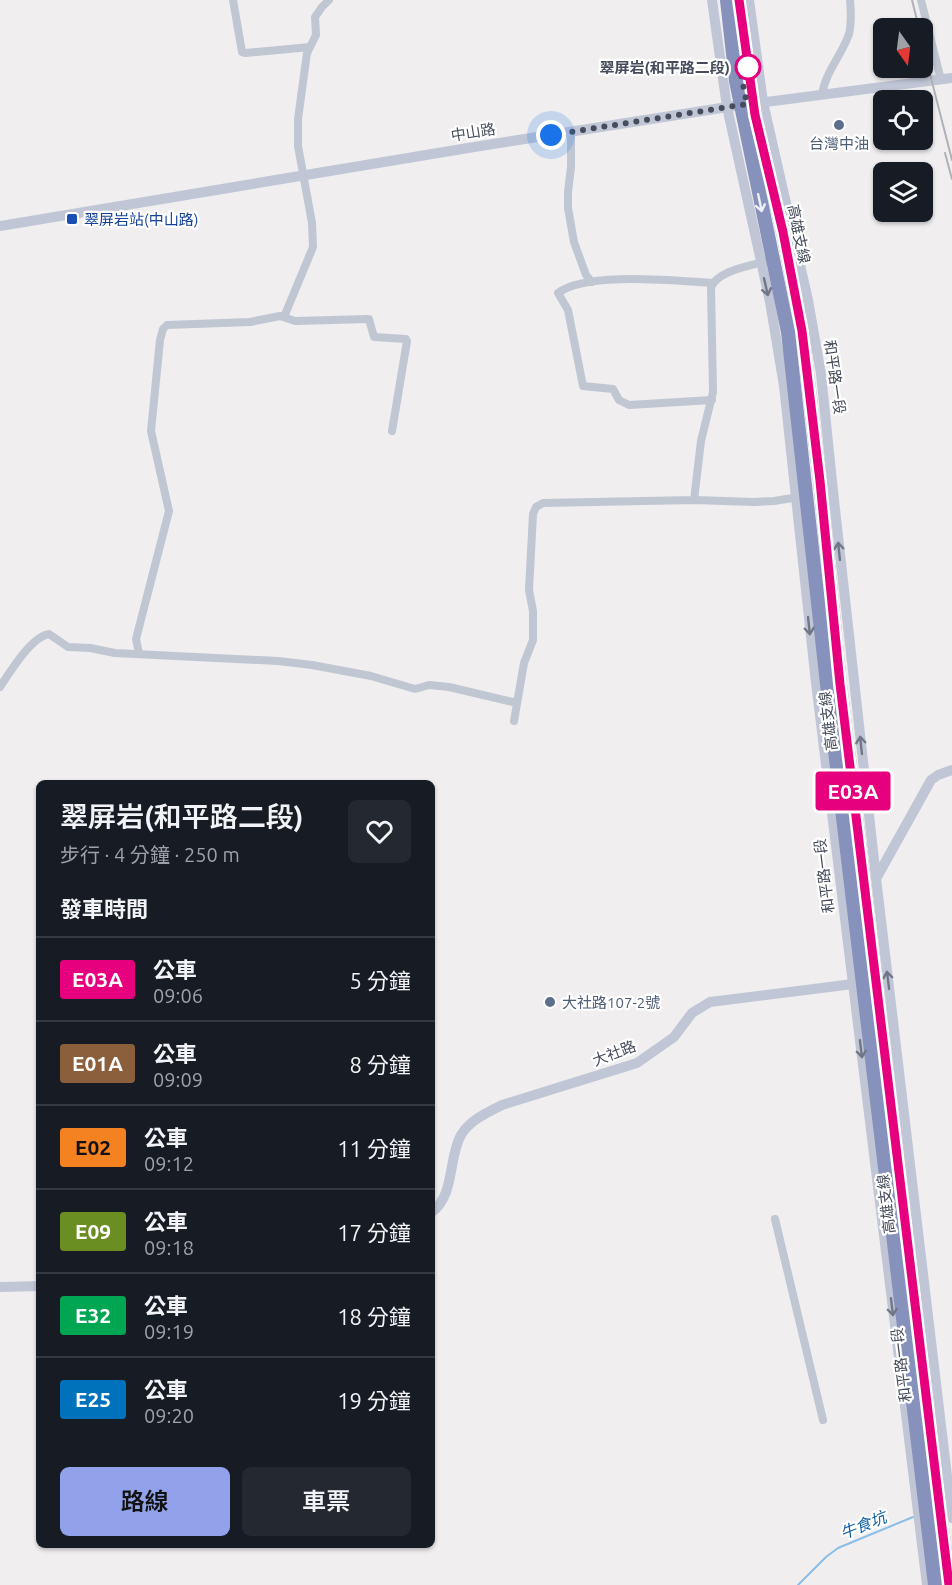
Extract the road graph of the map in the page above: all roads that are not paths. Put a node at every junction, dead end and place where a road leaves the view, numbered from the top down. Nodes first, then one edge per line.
1 (233, 0) edge
2 (329, 0) edge
3 (712, 0) edge
4 (727, 0) edge
5 (739, 0) edge
6 (749, 0) edge
7 (850, 0) edge
8 (921, 0) edge
9 (716, 28) junction
10 (310, 47) junction
11 (946, 79) edge
12 (822, 95) junction
13 (763, 102) junction
14 (747, 104) junction
15 (727, 107) junction
16 (571, 132) junction
17 (303, 175) junction
18 (784, 196) junction
19 (0, 226) edge
20 (796, 252) junction
21 (761, 262) junction
22 (592, 282) junction
23 (713, 283) junction
24 (284, 317) junction
25 (712, 400) junction
26 (392, 431) dead end
27 (833, 491) junction
28 (795, 498) junction
29 (694, 500) junction
30 (139, 653) junction
31 (0, 687) edge
32 (517, 704) junction
33 (514, 721) dead end
34 (952, 770) edge
35 (876, 878) junction
36 (853, 984) junction
37 (873, 1144) junction
38 (435, 1209) edge
39 (774, 1219) dead end
40 (36, 1286) edge
41 (0, 1287) edge
42 (823, 1420) dead end
43 (952, 1518) edge
44 (927, 1585) edge
45 (935, 1585) edge
46 (942, 1585) edge
47 (949, 1585) edge

1 - 10 street
2 - 10 street
3 - 9 street, 和平路一段
4 -> 45 highway, 高雄支線
5 - 47 highway, 高雄支線
6 - 13 street, 和平路一段
7 - 12 street
8 - 11 street
9 - 14 street
9 - 15 street, 和平路一段
10 - 17 street
11 - 12 street, 中山路
12 - 13 street, 中山路
13 - 14 street, 中山路
13 - 18 street, 和平路一段
14 - 15 street, 中山路
14 - 18 street
15 - 16 street, 中山路
15 - 21 street, 和平路一段
16 - 17 street, 中山路
16 - 22 street
17 - 19 street, 中山路
17 - 24 street
18 - 20 street, 和平路一段
20 - 21 street
20 - 27 street, 和平路一段
21 - 23 street
21 -> 28 street, 和平路一段
22 - 23 street
22 - 25 street
23 - 25 street
24 - 26 street
24 - 30 street
25 - 29 street
27 - 28 street
35 -> 27 street, 和平路一段
28 - 29 street
28 -> 36 street, 和平路一段
29 - 32 street
30 - 31 street
30 - 32 street
32 - 33 street
34 - 35 street
43 -> 35 street, 和平路一段
36 -> 37 street, 和平路一段
36 - 38 street, 大社路
37 -> 44 street, 和平路一段
37 - 46 street, 和平路一段
39 - 42 street
40 - 41 street

